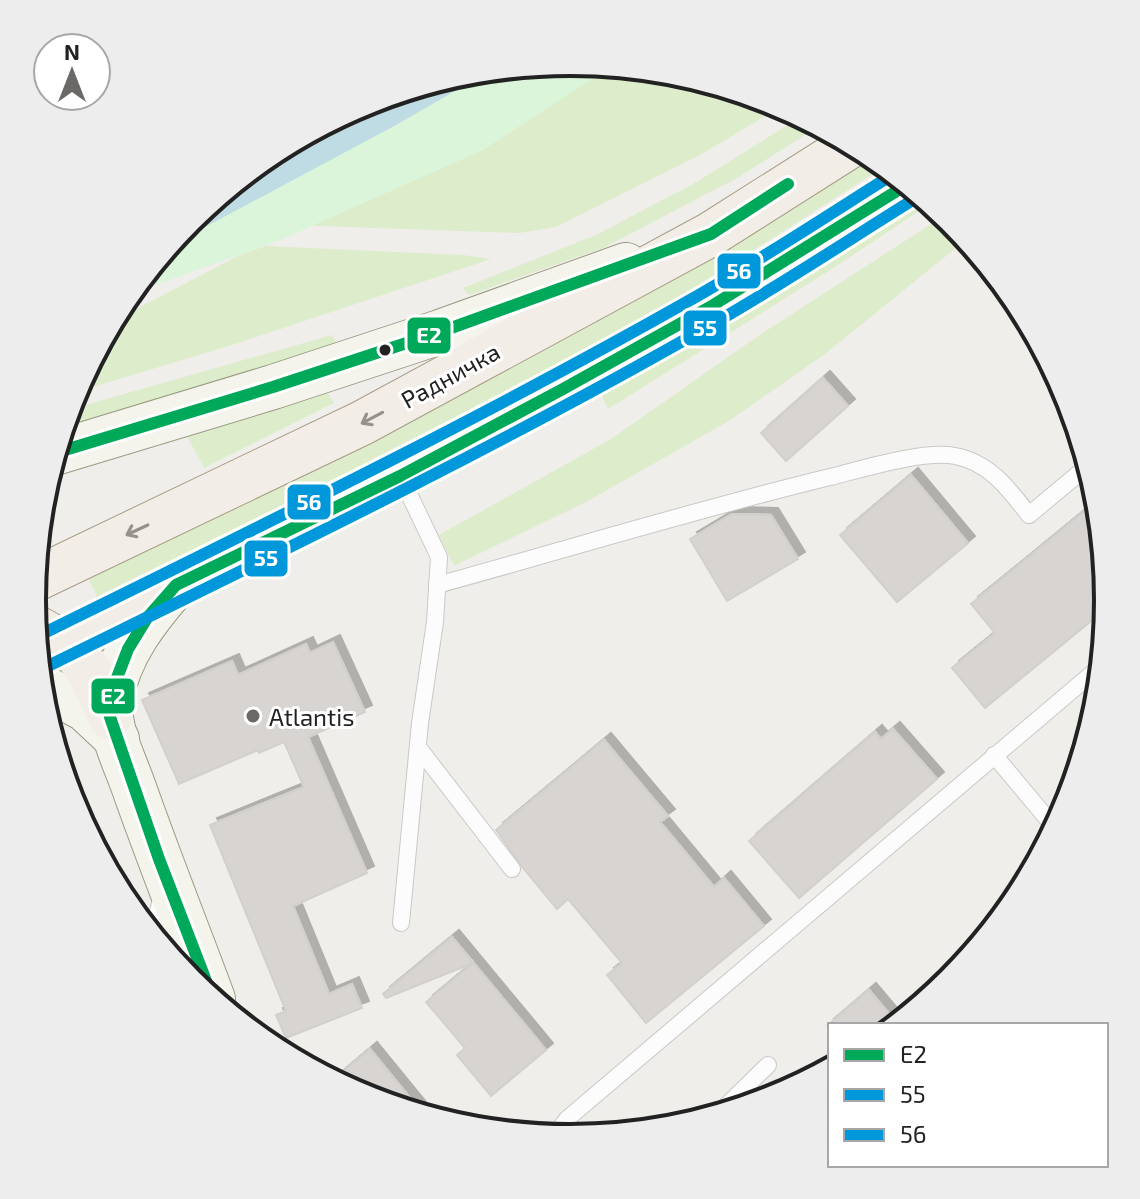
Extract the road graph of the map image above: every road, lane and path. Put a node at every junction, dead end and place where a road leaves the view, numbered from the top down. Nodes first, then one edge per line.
1 (841, 152) edge
2 (897, 191) edge
3 (711, 234) junction
4 (69, 449) edge
5 (1078, 474) edge
6 (400, 476) junction
7 (47, 574) edge
8 (176, 585) junction
9 (437, 585) junction
10 (48, 640) edge
11 (48, 642) edge
12 (1089, 676) edge
13 (54, 693) edge
14 (114, 728) junction
15 (418, 747) junction
16 (994, 755) junction
17 (1046, 817) edge
18 (159, 859) junction
19 (512, 869) dead end
20 (156, 920) edge
21 (401, 923) dead end
22 (203, 974) edge
23 (768, 1065) dead end
24 (736, 1097) edge
25 (563, 1124) edge

1 - 3 main road, Радничка
2 - 6 main road
3 - 4 main road
3 -> 7 main road, Радничка
5 - 9 lane
6 - 8 main road
6 - 9 lane
8 - 10 main road
8 - 14 main road
9 - 15 lane
11 - 14 main road
12 - 16 lane
13 - 14 main road
14 - 18 main road
15 - 19 lane
15 - 21 lane
16 - 17 lane
16 - 25 lane
18 - 20 lane
18 - 22 main road
23 - 24 lane

